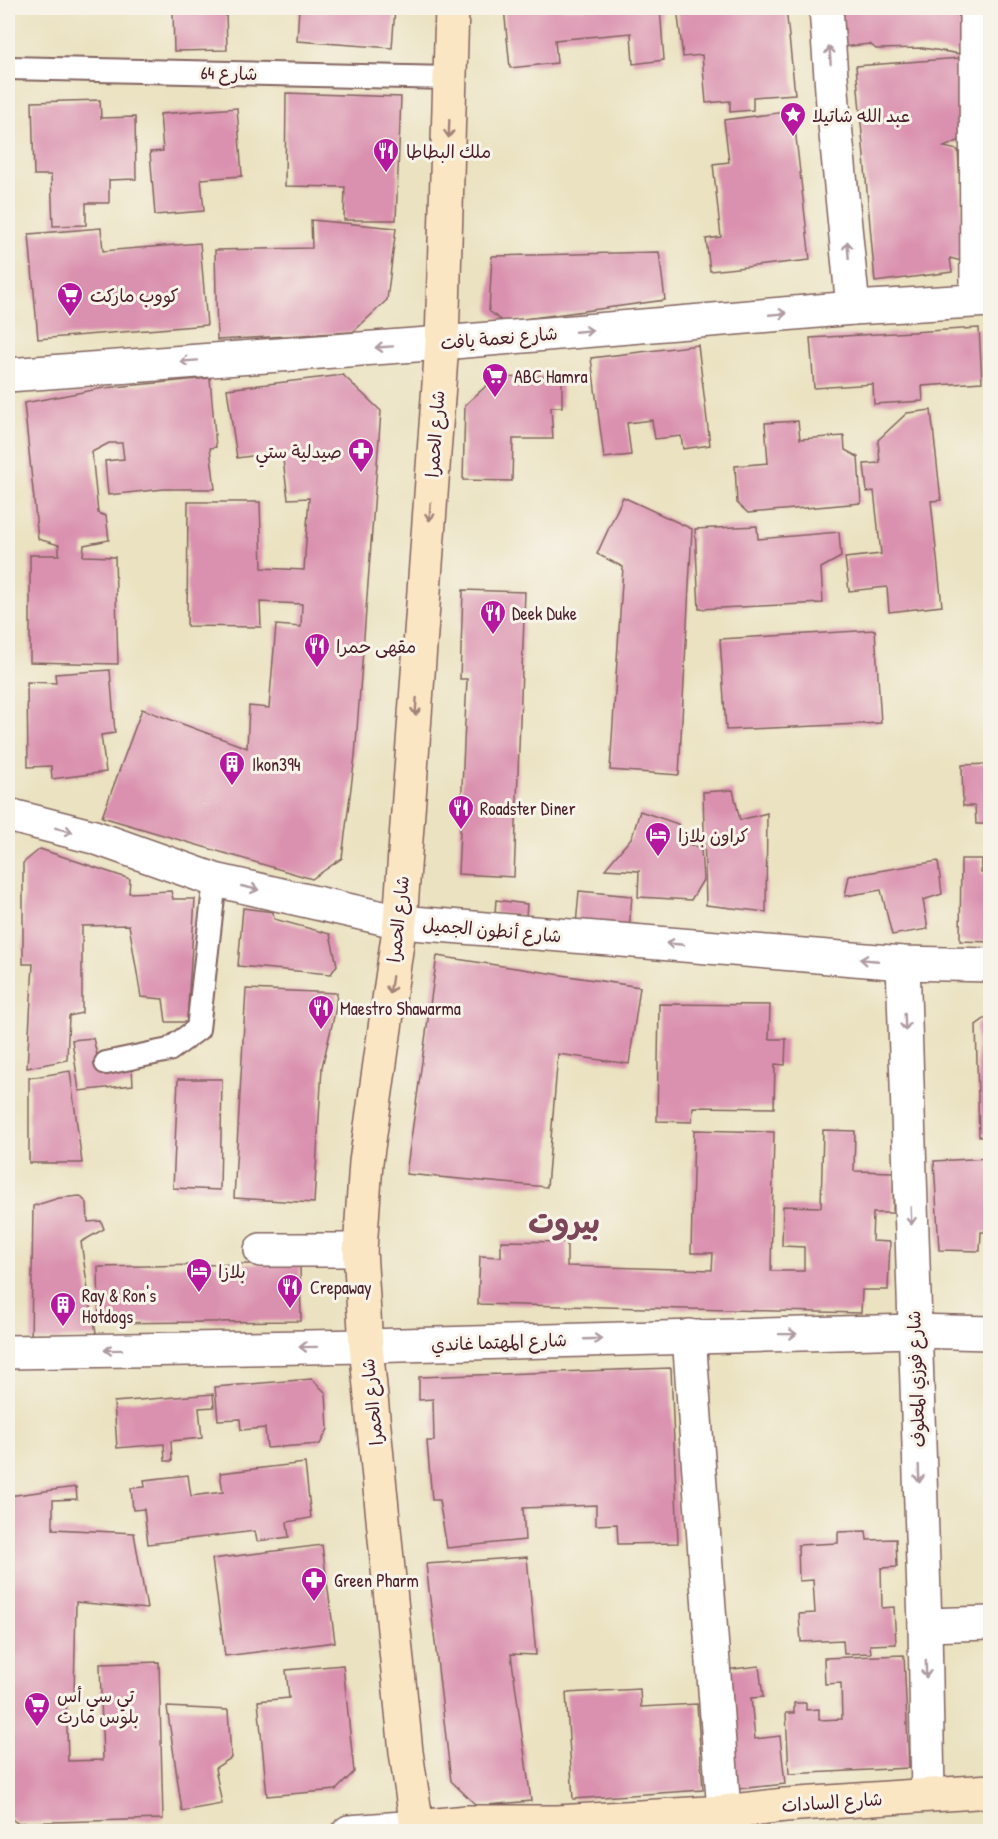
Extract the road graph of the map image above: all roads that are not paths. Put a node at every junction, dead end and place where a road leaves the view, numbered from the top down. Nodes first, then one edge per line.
1 (452, 8) edge
2 (826, 8) edge
3 (976, 8) edge
4 (8, 68) edge
5 (451, 78) junction
6 (984, 300) edge
7 (853, 308) junction
8 (442, 343) junction
9 (8, 375) edge
10 (8, 815) edge
11 (215, 880) junction
12 (400, 922) junction
13 (903, 963) junction
14 (990, 965) edge
15 (106, 1063) dead end
16 (261, 1250) dead end
17 (360, 1250) junction
18 (914, 1331) junction
19 (990, 1333) edge
20 (689, 1336) junction
21 (366, 1346) junction
22 (8, 1352) edge
23 (990, 1623) edge
24 (925, 1624) junction
25 (990, 1791) edge
26 (928, 1794) junction
27 (724, 1812) junction
28 (418, 1829) edge
29 (349, 1832) edge

1 - 5 main road, شارع الحمرا
7 -> 2 street
3 - 6 street
4 - 5 lane, شارع 64
5 -> 8 main road, شارع الحمرا
6 - 7 street, شارع نعمة يافت
8 -> 7 street, شارع نعمة يافت
8 -> 9 street, شارع نعمة يافت
8 -> 12 main road, شارع الحمرا
10 -> 11 street, شارع أنطون الجميل
11 -> 12 street, شارع أنطون الجميل
11 - 15 lane
13 -> 12 street, شارع أنطون الجميل
12 -> 17 main road, شارع الحمرا
13 - 14 street, شارع أنطون الجميل
13 -> 18 street, شارع فوزي المعلوف
16 - 17 street
17 - 21 main road, شارع الحمرا
18 - 19 street, شارع المهتما غاندي
20 -> 18 street, شارع المهتما غاندي
18 -> 24 street, شارع فوزي المعلوف
21 -> 20 street, شارع المهتما غاندي
20 - 27 street
21 -> 22 street, شارع المهتما غاندي
21 - 28 main road, شارع الحمرا
23 - 24 street
24 -> 26 street, شارع فوزي المعلوف
25 - 26 main road, شارع السادات
26 - 27 main road, شارع السادات
27 - 28 main road, شارع السادات
28 - 29 street, شارع السادات

